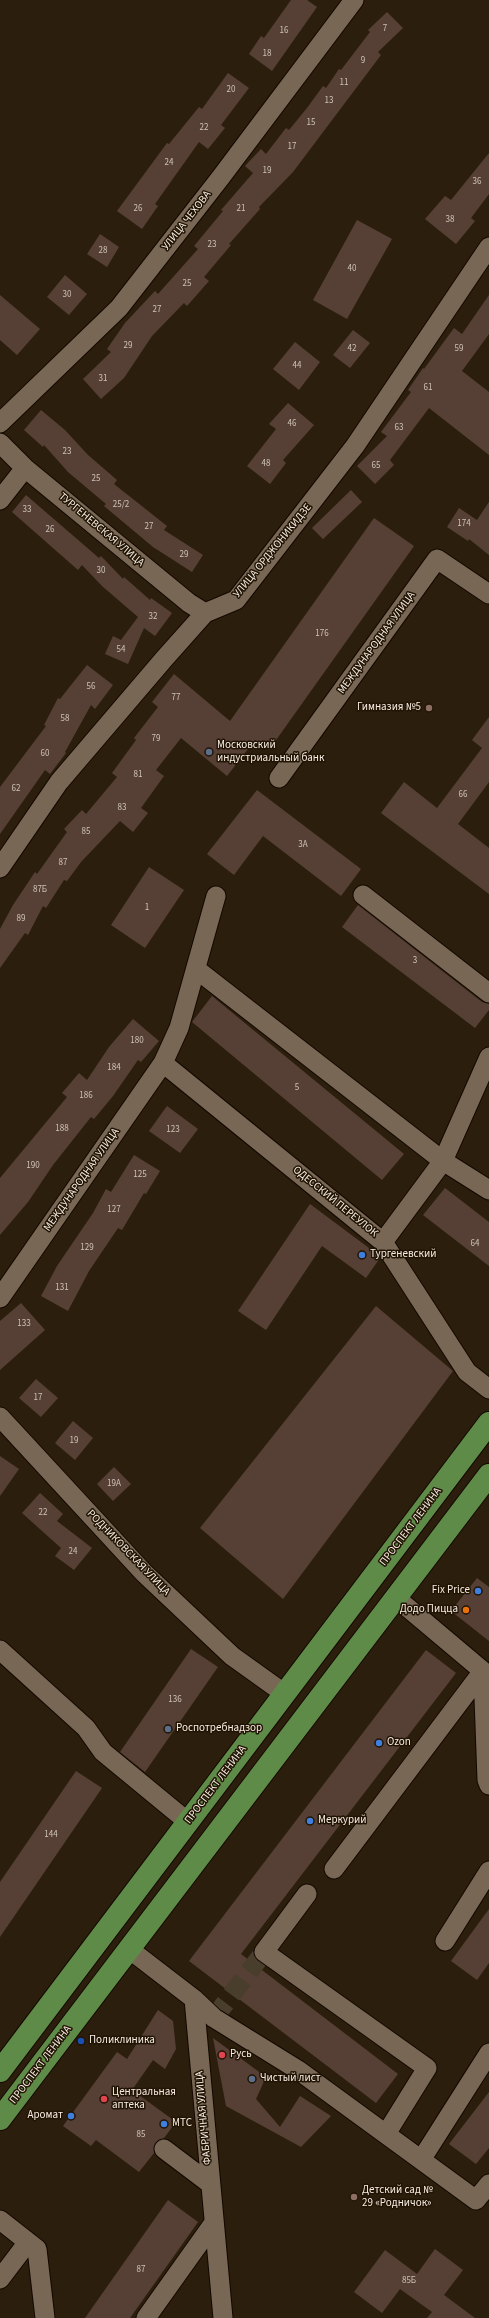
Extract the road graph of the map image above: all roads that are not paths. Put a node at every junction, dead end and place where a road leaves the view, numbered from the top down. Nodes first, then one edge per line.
1 (354, 0) edge
2 (489, 247) edge
3 (0, 423) edge
4 (0, 443) edge
5 (25, 468) junction
6 (0, 500) edge
7 (489, 594) edge
8 (205, 613) junction
9 (279, 778) dead end
10 (0, 868) edge
11 (363, 895) dead end
12 (216, 896) dead end
13 (196, 969) junction
14 (489, 993) edge
15 (489, 1057) edge
16 (163, 1063) junction
17 (443, 1161) junction
18 (489, 1190) edge
19 (384, 1242) junction
20 (0, 1298) edge
21 (489, 1389) edge
22 (0, 1417) edge
23 (489, 1423) edge
24 (489, 1475) edge
25 (395, 1597) junction
26 (0, 1650) edge
27 (483, 1671) junction
28 (285, 1694) junction
29 (489, 1785) edge
30 (188, 1822) junction
31 (334, 1869) dead end
32 (489, 1871) edge
33 (307, 1894) dead end
34 (445, 1941) dead end
35 (129, 1949) junction
36 (194, 1999) junction
37 (489, 2053) edge
38 (0, 2071) edge
39 (0, 2119) edge
40 (386, 2134) junction
41 (164, 2149) dead end
42 (421, 2160) junction
43 (209, 2183) junction
44 (489, 2184) edge
45 (0, 2220) edge
46 (213, 2224) junction
47 (28, 2242) junction
48 (0, 2278) edge
49 (45, 2318) edge
50 (146, 2318) edge
51 (222, 2318) edge

1 - 3 street, УЛИЦА ЧЕХОВА
2 - 8 street, УЛИЦА ОРДЖОНИКИДЗЕ
4 - 5 street, ТУРГЕНЕВСКАЯ УЛИЦА
5 - 6 street
5 - 8 street, ТУРГЕНЕВСКАЯ УЛИЦА
7 - 9 street, МЕЖДУНАРОДНАЯ УЛИЦА
8 - 10 street, УЛИЦА ОРДЖОНИКИДЗЕ
11 - 14 street
12 - 13 street, МЕЖДУНАРОДНАЯ УЛИЦА
13 - 16 street, МЕЖДУНАРОДНАЯ УЛИЦА
13 - 17 street
15 - 17 street
16 - 19 street, ОДЕССКИЙ ПЕРЕУЛОК
16 - 20 street, МЕЖДУНАРОДНАЯ УЛИЦА
17 - 18 street
17 - 19 street
19 - 21 street, ОДЕССКИЙ ПЕРЕУЛОК
22 - 28 street, РОДНИКОВСКАЯ УЛИЦА
23 - 28 main road, ПРОСПЕКТ ЛЕНИНА
24 - 25 main road, ПРОСПЕКТ ЛЕНИНА
25 - 27 street
25 - 35 main road, ПРОСПЕКТ ЛЕНИНА
26 - 30 street
27 - 29 street
27 - 31 street
28 - 30 main road, ПРОСПЕКТ ЛЕНИНА
30 - 38 main road, ПРОСПЕКТ ЛЕНИНА
32 - 34 street
33 - 40 street
35 - 36 street
35 - 39 main road, ПРОСПЕКТ ЛЕНИНА
36 - 40 street
36 - 43 street, ФАБРИЧНАЯ УЛИЦА
37 - 42 street
40 - 42 street
41 - 43 street
42 - 44 street
43 - 46 street, ФАБРИЧНАЯ УЛИЦА
45 - 47 street
46 - 50 street
46 - 51 street, ФАБРИЧНАЯ УЛИЦА
47 - 48 street
47 - 49 street

